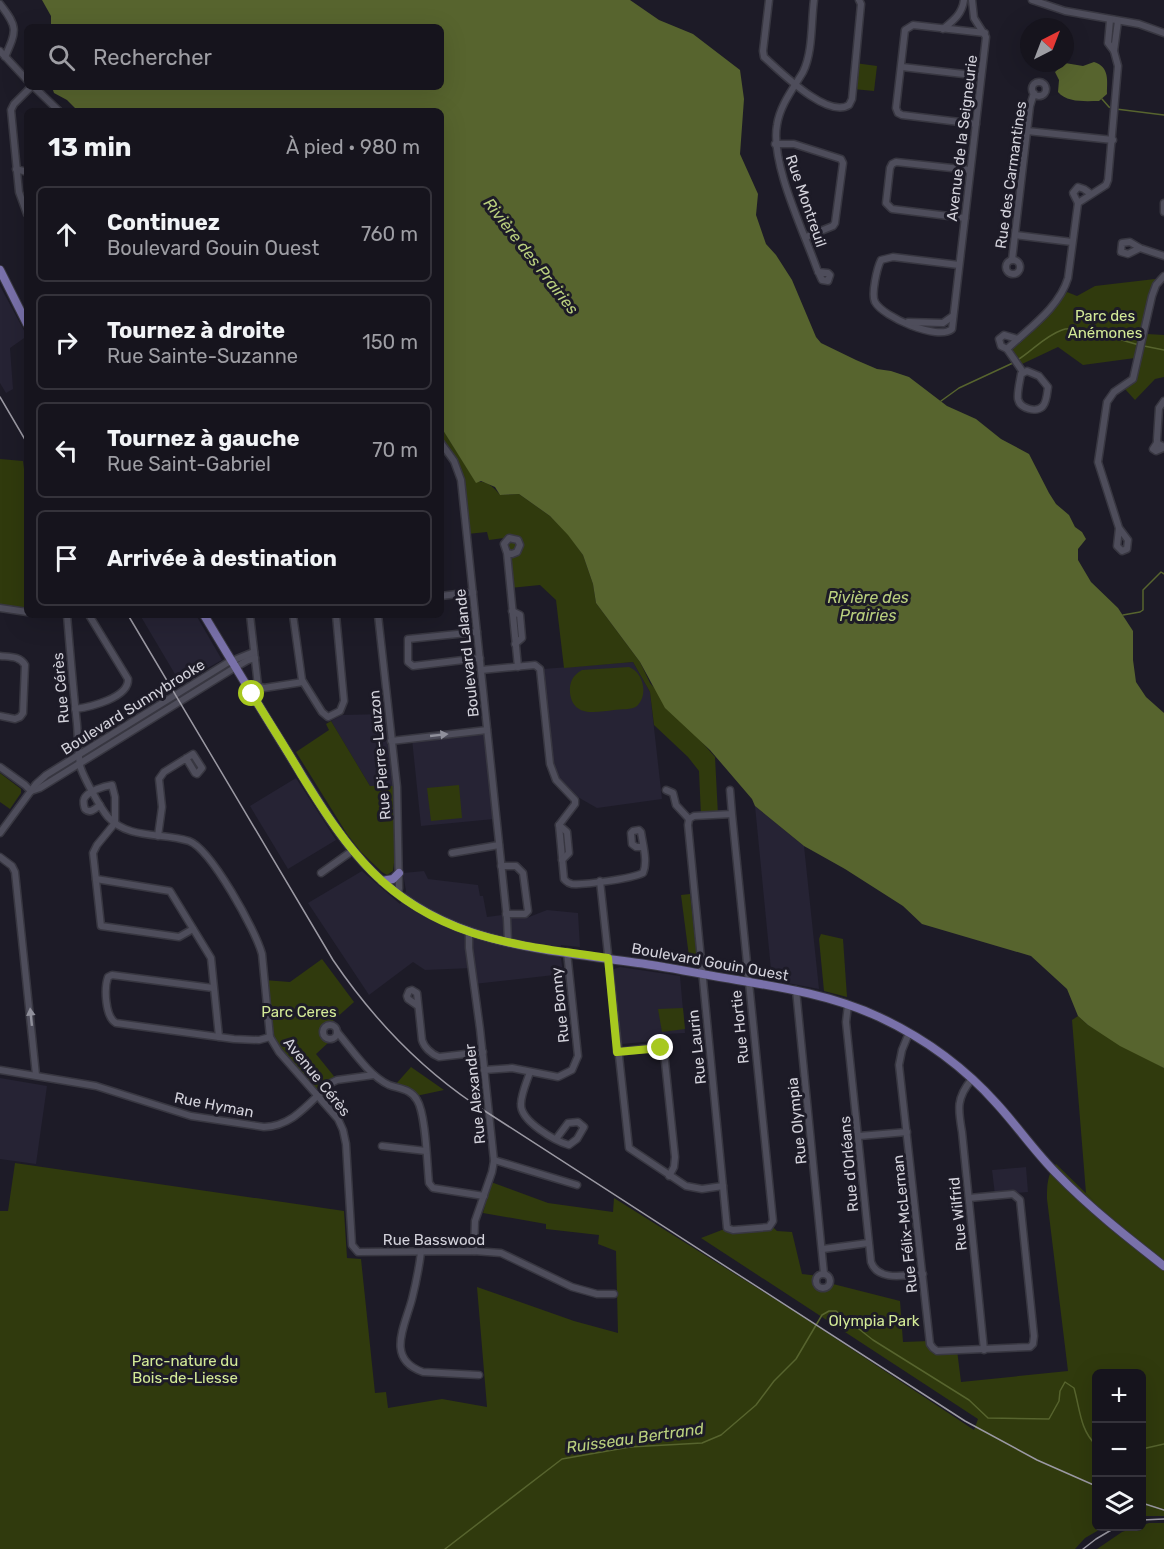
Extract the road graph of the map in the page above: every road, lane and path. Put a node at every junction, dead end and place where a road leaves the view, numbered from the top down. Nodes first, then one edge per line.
1 (769, 0) edge
2 (814, 0) edge
3 (859, 0) edge
4 (964, 0) edge
5 (972, 0) edge
6 (1032, 0) edge
7 (0, 4) edge
8 (957, 18) junction
9 (974, 18) junction
10 (1110, 20) junction
11 (1118, 21) junction
12 (944, 29) junction
13 (965, 31) junction
14 (985, 33) junction
15 (1164, 33) edge
16 (0, 51) edge
17 (1114, 51) junction
18 (5, 57) junction
19 (902, 67) junction
20 (981, 76) junction
21 (24, 77) edge
22 (794, 84) junction
23 (29, 90) edge
24 (35, 90) edge
25 (1034, 93) dead end
26 (56, 108) edge
27 (976, 124) junction
28 (1027, 131) junction
29 (1113, 140) junction
30 (775, 144) junction
31 (16, 169) junction
32 (970, 170) junction
33 (24, 171) edge
34 (1091, 194) junction
35 (1078, 203) junction
36 (1164, 203) edge
37 (24, 207) edge
38 (1164, 212) edge
39 (965, 218) junction
40 (1015, 235) junction
41 (806, 237) junction
42 (1072, 242) junction
43 (1140, 248) dead end
44 (1164, 256) edge
45 (1012, 260) dead end
46 (959, 265) junction
47 (0, 270) edge
48 (818, 272) dead end
49 (1164, 276) edge
50 (2, 281) edge
51 (953, 316) junction
52 (24, 319) edge
53 (904, 322) junction
54 (1018, 339) junction
55 (1007, 349) junction
56 (1023, 372) junction
57 (1164, 401) edge
58 (1161, 446) edge
59 (444, 447) edge
60 (1119, 528) dead end
61 (507, 553) dead end
62 (473, 592) junction
63 (444, 596) edge
64 (0, 608) edge
65 (24, 612) edge
66 (67, 618) edge
67 (91, 618) edge
68 (206, 618) edge
69 (250, 618) edge
70 (293, 618) edge
71 (336, 618) edge
72 (378, 618) edge
73 (477, 632) junction
74 (254, 655) junction
75 (0, 656) edge
76 (480, 658) junction
77 (234, 664) junction
78 (518, 667) junction
79 (481, 670) junction
80 (303, 682) junction
81 (75, 709) junction
82 (0, 716) edge
83 (487, 730) junction
84 (392, 741) junction
85 (80, 755) junction
86 (186, 758) dead end
87 (80, 763) junction
88 (0, 767) edge
89 (666, 790) dead end
90 (730, 790) dead end
91 (31, 791) junction
92 (94, 792) junction
93 (100, 805) junction
94 (732, 814) junction
95 (689, 819) junction
96 (115, 823) junction
97 (0, 833) edge
98 (158, 836) junction
99 (499, 845) junction
100 (643, 847) dead end
101 (352, 851) junction
102 (452, 852) dead end
103 (0, 857) edge
104 (501, 866) junction
105 (321, 873) dead end
106 (399, 873) junction
107 (96, 879) junction
108 (600, 881) junction
109 (382, 882) junction
110 (398, 894) junction
111 (506, 914) junction
112 (193, 929) junction
113 (469, 931) junction
114 (508, 942) junction
115 (567, 952) junction
116 (608, 958) junction
117 (702, 974) junction
118 (748, 982) junction
119 (213, 988) junction
120 (796, 990) junction
121 (848, 1005) junction
122 (418, 1006) dead end
123 (337, 1032) dead end
124 (909, 1033) junction
125 (219, 1037) junction
126 (270, 1037) junction
127 (617, 1052) junction
128 (483, 1053) junction
129 (0, 1070) edge
130 (484, 1070) junction
131 (530, 1072) junction
132 (374, 1075) junction
133 (36, 1076) junction
134 (972, 1079) junction
135 (318, 1095) junction
136 (907, 1132) junction
137 (859, 1136) junction
138 (556, 1139) junction
139 (382, 1146) dead end
140 (426, 1151) junction
141 (494, 1160) junction
142 (669, 1176) junction
143 (578, 1185) dead end
144 (723, 1186) junction
145 (484, 1196) junction
146 (969, 1198) junction
147 (771, 1225) joint
148 (868, 1243) junction
149 (354, 1249) joint
150 (823, 1249) junction
151 (474, 1251) junction
152 (421, 1252) junction
153 (1164, 1266) edge
154 (824, 1274) dead end
155 (923, 1274) junction
156 (614, 1294) dead end
157 (984, 1350) junction
158 (479, 1375) dead end

1 - 22 street
2 - 22 street, Rue Montreuil
3 - 22 street
4 - 8 street
5 - 9 street
6 - 10 street
7 - 18 street
8 - 12 street
8 - 13 street
9 - 13 street
9 - 14 street
10 - 11 street
10 - 17 street
11 - 15 street
11 - 17 street
12 - 13 street
12 - 19 street
13 - 14 street
14 - 20 street, Avenue de la Seigneurie
16 - 18 street
17 - 29 street
18 - 21 street
19 - 20 street
19 - 27 street
20 - 27 street, Avenue de la Seigneurie
22 - 30 street, Rue Montreuil
23 - 31 street
24 - 26 street
25 - 28 street, Rue des Carmantines
27 - 32 street, Avenue de la Seigneurie
28 - 29 street
28 - 40 street, Rue des Carmantines
29 - 34 street
30 - 41 street, Rue Montreuil
30 - 41 street
31 - 33 street
31 - 37 street
32 - 39 street, Avenue de la Seigneurie
32 - 39 street
34 - 35 street
34 - 35 street
35 - 42 street
36 - 38 street
39 - 46 street, Avenue de la Seigneurie
40 - 42 street
40 - 45 street, Rue des Carmantines
41 - 48 street, Rue Montreuil
42 - 54 street
43 - 44 street
46 - 51 street, Avenue de la Seigneurie
46 - 53 street
47 - 50 main road
49 - 60 street
50 - 52 main road
51 - 53 street
51 - 53 street
54 - 55 street
54 - 55 street
55 - 56 street
56 - 56 street
57 - 58 street
59 - 62 street, Boulevard Lalande
61 - 78 street
62 - 63 street
62 - 73 street, Boulevard Lalande
64 - 65 street
66 - 81 street, Rue Cérès
67 - 81 street
68 - 77 main road, Boulevard Gouin Ouest
69 - 74 street
70 - 80 street
71 - 80 street
72 - 84 street, Rue Pierre-Lauzon
73 - 76 street, Boulevard Lalande
73 - 76 street
74 - 77 street, Boulevard Sunnybrooke
74 - 80 street
75 - 82 street
76 - 79 street, Boulevard Lalande
77 - 85 street, Boulevard Sunnybrooke
77 - 87 street, Boulevard Sunnybrooke
77 - 101 main road, Boulevard Gouin Ouest
78 - 79 street
78 - 108 street
79 - 83 street, Boulevard Lalande
81 - 85 street, Rue Cérès
84 -> 83 street
83 - 99 street, Boulevard Lalande
84 - 106 street, Rue Pierre-Lauzon
85 - 87 street, Rue Cérès
85 - 91 street, Boulevard Sunnybrooke
86 - 98 street
87 - 91 street, Boulevard Sunnybrooke
87 - 92 street, Rue Cérès
88 - 91 street
89 - 95 street
90 - 94 street, Rue Hortie
91 - 97 street, Boulevard Sunnybrooke
92 - 93 street, Rue Cérès
92 - 93 street, Rue Cérès
92 - 96 street
93 - 96 street, Rue Cérès
94 - 95 street
94 - 118 street, Rue Hortie
95 - 117 street, Rue Laurin
96 - 98 street, Avenue Cérès
96 - 107 street
98 - 126 street, Avenue Cérès
99 - 102 street
99 - 104 street, Boulevard Lalande
100 - 108 street
101 - 105 street
101 - 109 main road, Boulevard Gouin Ouest
133 -> 103 street
104 - 111 street, Boulevard Lalande
104 - 111 street
106 - 109 main road
106 - 110 street, Rue Pierre-Lauzon
107 - 112 street
107 - 112 street
108 - 116 street
109 - 110 main road, Boulevard Gouin Ouest
110 - 113 main road, Boulevard Gouin Ouest
111 - 114 street, Boulevard Lalande
112 - 119 street
113 - 114 main road, Boulevard Gouin Ouest
113 - 128 street, Rue Alexander
114 - 115 main road, Boulevard Gouin Ouest
115 - 116 main road, Boulevard Gouin Ouest
115 - 131 street, Rue Bonny
116 - 117 main road, Boulevard Gouin Ouest
116 - 127 street
117 - 118 main road, Boulevard Gouin Ouest
117 - 144 street, Rue Laurin
118 - 120 main road, Boulevard Gouin Ouest
118 - 147 street, Rue Hortie
119 - 125 street
119 - 125 street
120 - 121 main road, Boulevard Gouin Ouest
120 - 150 street, Rue Olympia
121 - 124 main road, Boulevard Gouin Ouest
121 - 137 street, Rue d'Orléans
122 - 128 street
123 - 132 street
124 - 134 main road, Boulevard Gouin Ouest
124 - 136 street, Rue Félix-McLernan
125 - 126 street
126 - 135 street, Avenue Cérès
127 - 142 street
127 - 142 street
128 - 130 street, Rue Alexander
129 - 133 street, Rue Hyman
130 - 131 street, Rue Bonny
130 - 141 street, Rue Alexander
131 - 138 street
132 - 135 street, Rue Hyman
132 - 140 street
133 - 135 street, Rue Hyman
134 - 146 street, Rue Wilfrid
134 - 153 main road, Boulevard Gouin Ouest
135 - 149 street, Avenue Cérès
136 - 137 street
136 - 155 street, Rue Félix-McLernan
137 - 148 street, Rue d'Orléans
138 - 138 street
139 - 140 street
140 - 145 street
141 - 143 street
141 - 145 street, Rue Alexander
142 - 144 street
144 - 147 street, Rue Laurin
145 - 151 street, Rue Alexander
146 - 157 street, Rue Wilfrid
146 - 157 street, Rue Félix-McLernan
148 - 150 street
148 - 155 street, Rue d'Orléans
149 - 152 street, Rue Basswood
150 - 154 street, Rue Olympia
151 - 152 street, Rue Basswood
151 - 156 street, Rue Basswood
152 - 158 street
155 - 157 street, Rue Félix-McLernan

